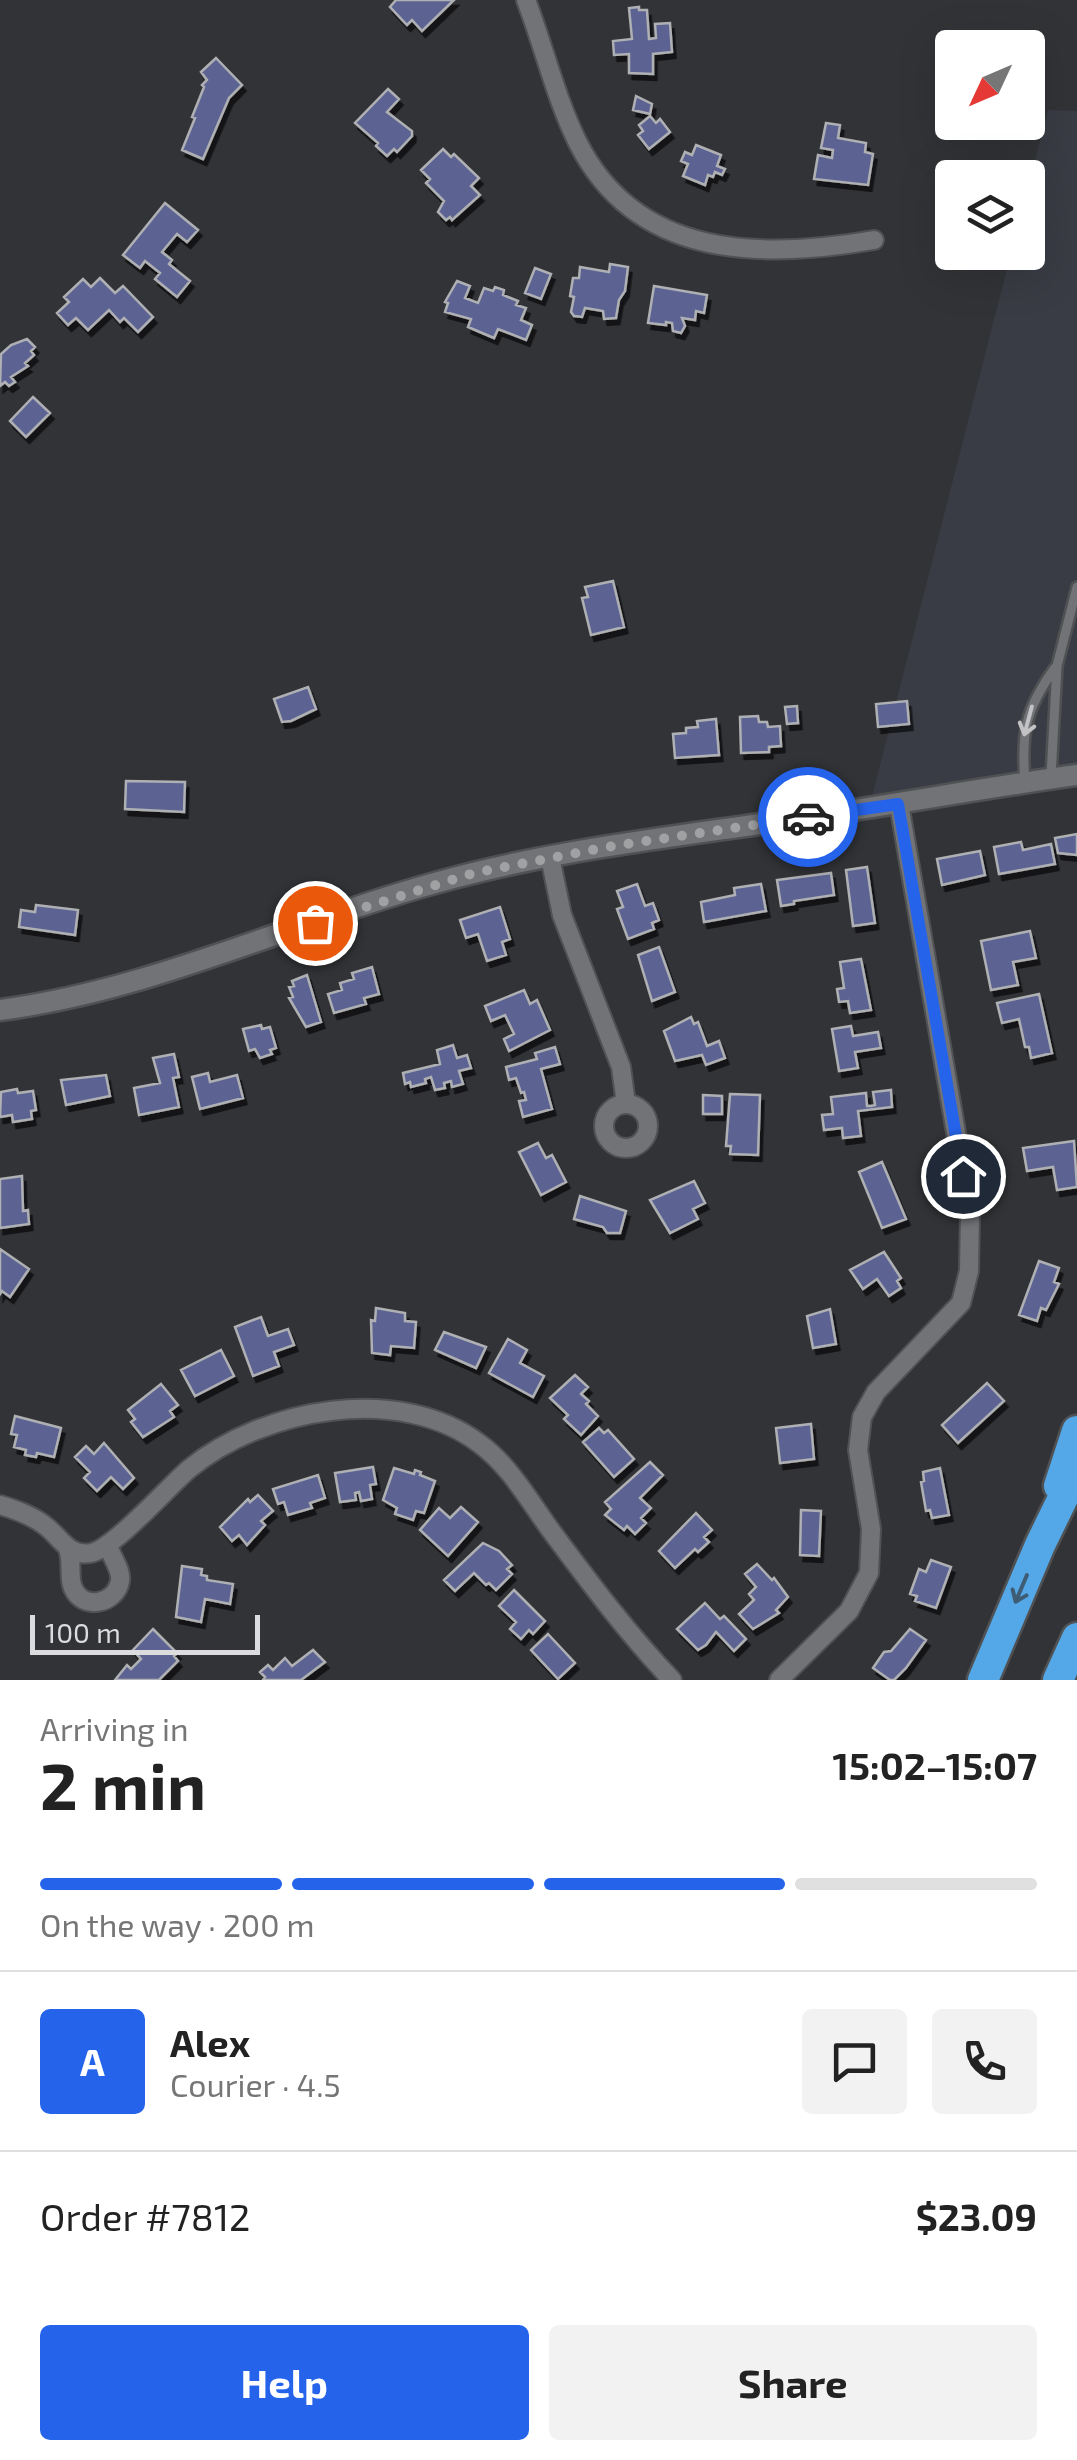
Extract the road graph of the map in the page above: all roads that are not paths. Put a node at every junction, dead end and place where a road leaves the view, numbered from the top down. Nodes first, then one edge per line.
1 (526, 0) edge
2 (874, 240) dead end
3 (1077, 587) edge
4 (1075, 598) edge
5 (1056, 666) junction
6 (1077, 775) edge
7 (1051, 778) junction
8 (1026, 783) junction
9 (898, 804) junction
10 (550, 858) junction
11 (0, 1010) edge
12 (626, 1104) dead end
13 (1077, 1432) edge
14 (1077, 1469) edge
15 (0, 1505) edge
16 (108, 1544) junction
17 (1040, 1545) junction
18 (68, 1549) junction
19 (1077, 1638) edge
20 (672, 1680) edge
21 (780, 1680) edge
22 (983, 1680) edge
23 (1058, 1680) edge

1 - 2 street
3 - 4 lane
4 - 5 lane
5 - 7 lane
5 -> 8 lane
6 - 7 street
7 - 8 street
8 - 9 street
9 - 10 street
9 - 21 street
10 - 11 street
10 - 12 street
13 - 17 highway
14 - 17 highway
15 - 18 street
16 - 18 street
16 - 18 street
16 - 20 street
17 -> 22 highway
19 - 23 highway

